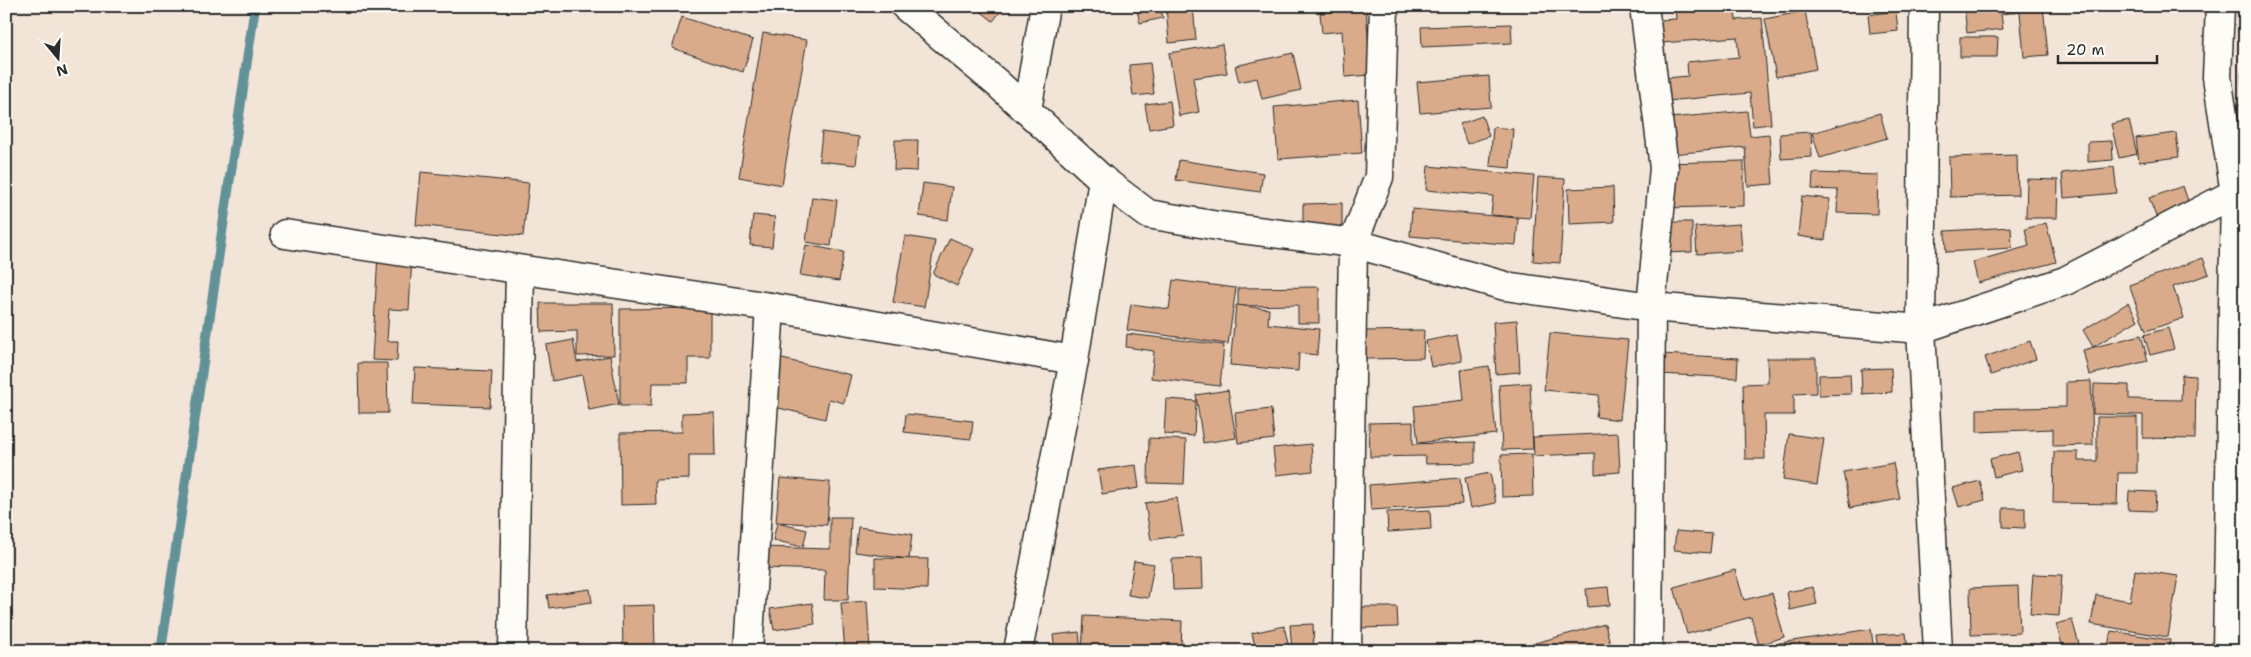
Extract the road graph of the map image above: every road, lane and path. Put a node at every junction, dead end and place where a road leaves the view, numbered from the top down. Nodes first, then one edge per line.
1 (905, 6) edge
2 (1045, 6) edge
3 (1384, 6) edge
4 (1644, 6) edge
5 (1924, 6) edge
6 (2220, 6) edge
7 (1027, 110) junction
8 (1103, 180) junction
9 (2240, 192) edge
10 (285, 234) dead end
11 (1353, 243) junction
12 (520, 270) junction
13 (770, 307) junction
14 (1651, 307) junction
15 (1922, 329) junction
16 (1074, 360) junction
17 (513, 651) edge
18 (748, 651) edge
19 (1018, 651) edge
20 (1347, 651) edge
21 (1648, 651) edge
22 (1938, 651) edge
23 (2227, 651) edge

1 - 7 street
2 - 7 street
3 - 11 street
4 - 14 street
5 - 15 street
6 - 9 street
7 - 8 street
8 - 11 street
8 - 16 street
9 - 15 street
9 - 23 street
10 - 12 street
11 - 14 street
11 - 20 street
12 - 13 street
12 - 17 street
13 - 16 street
13 - 18 street
14 - 15 street
14 - 21 street
15 - 22 street
16 - 19 street

